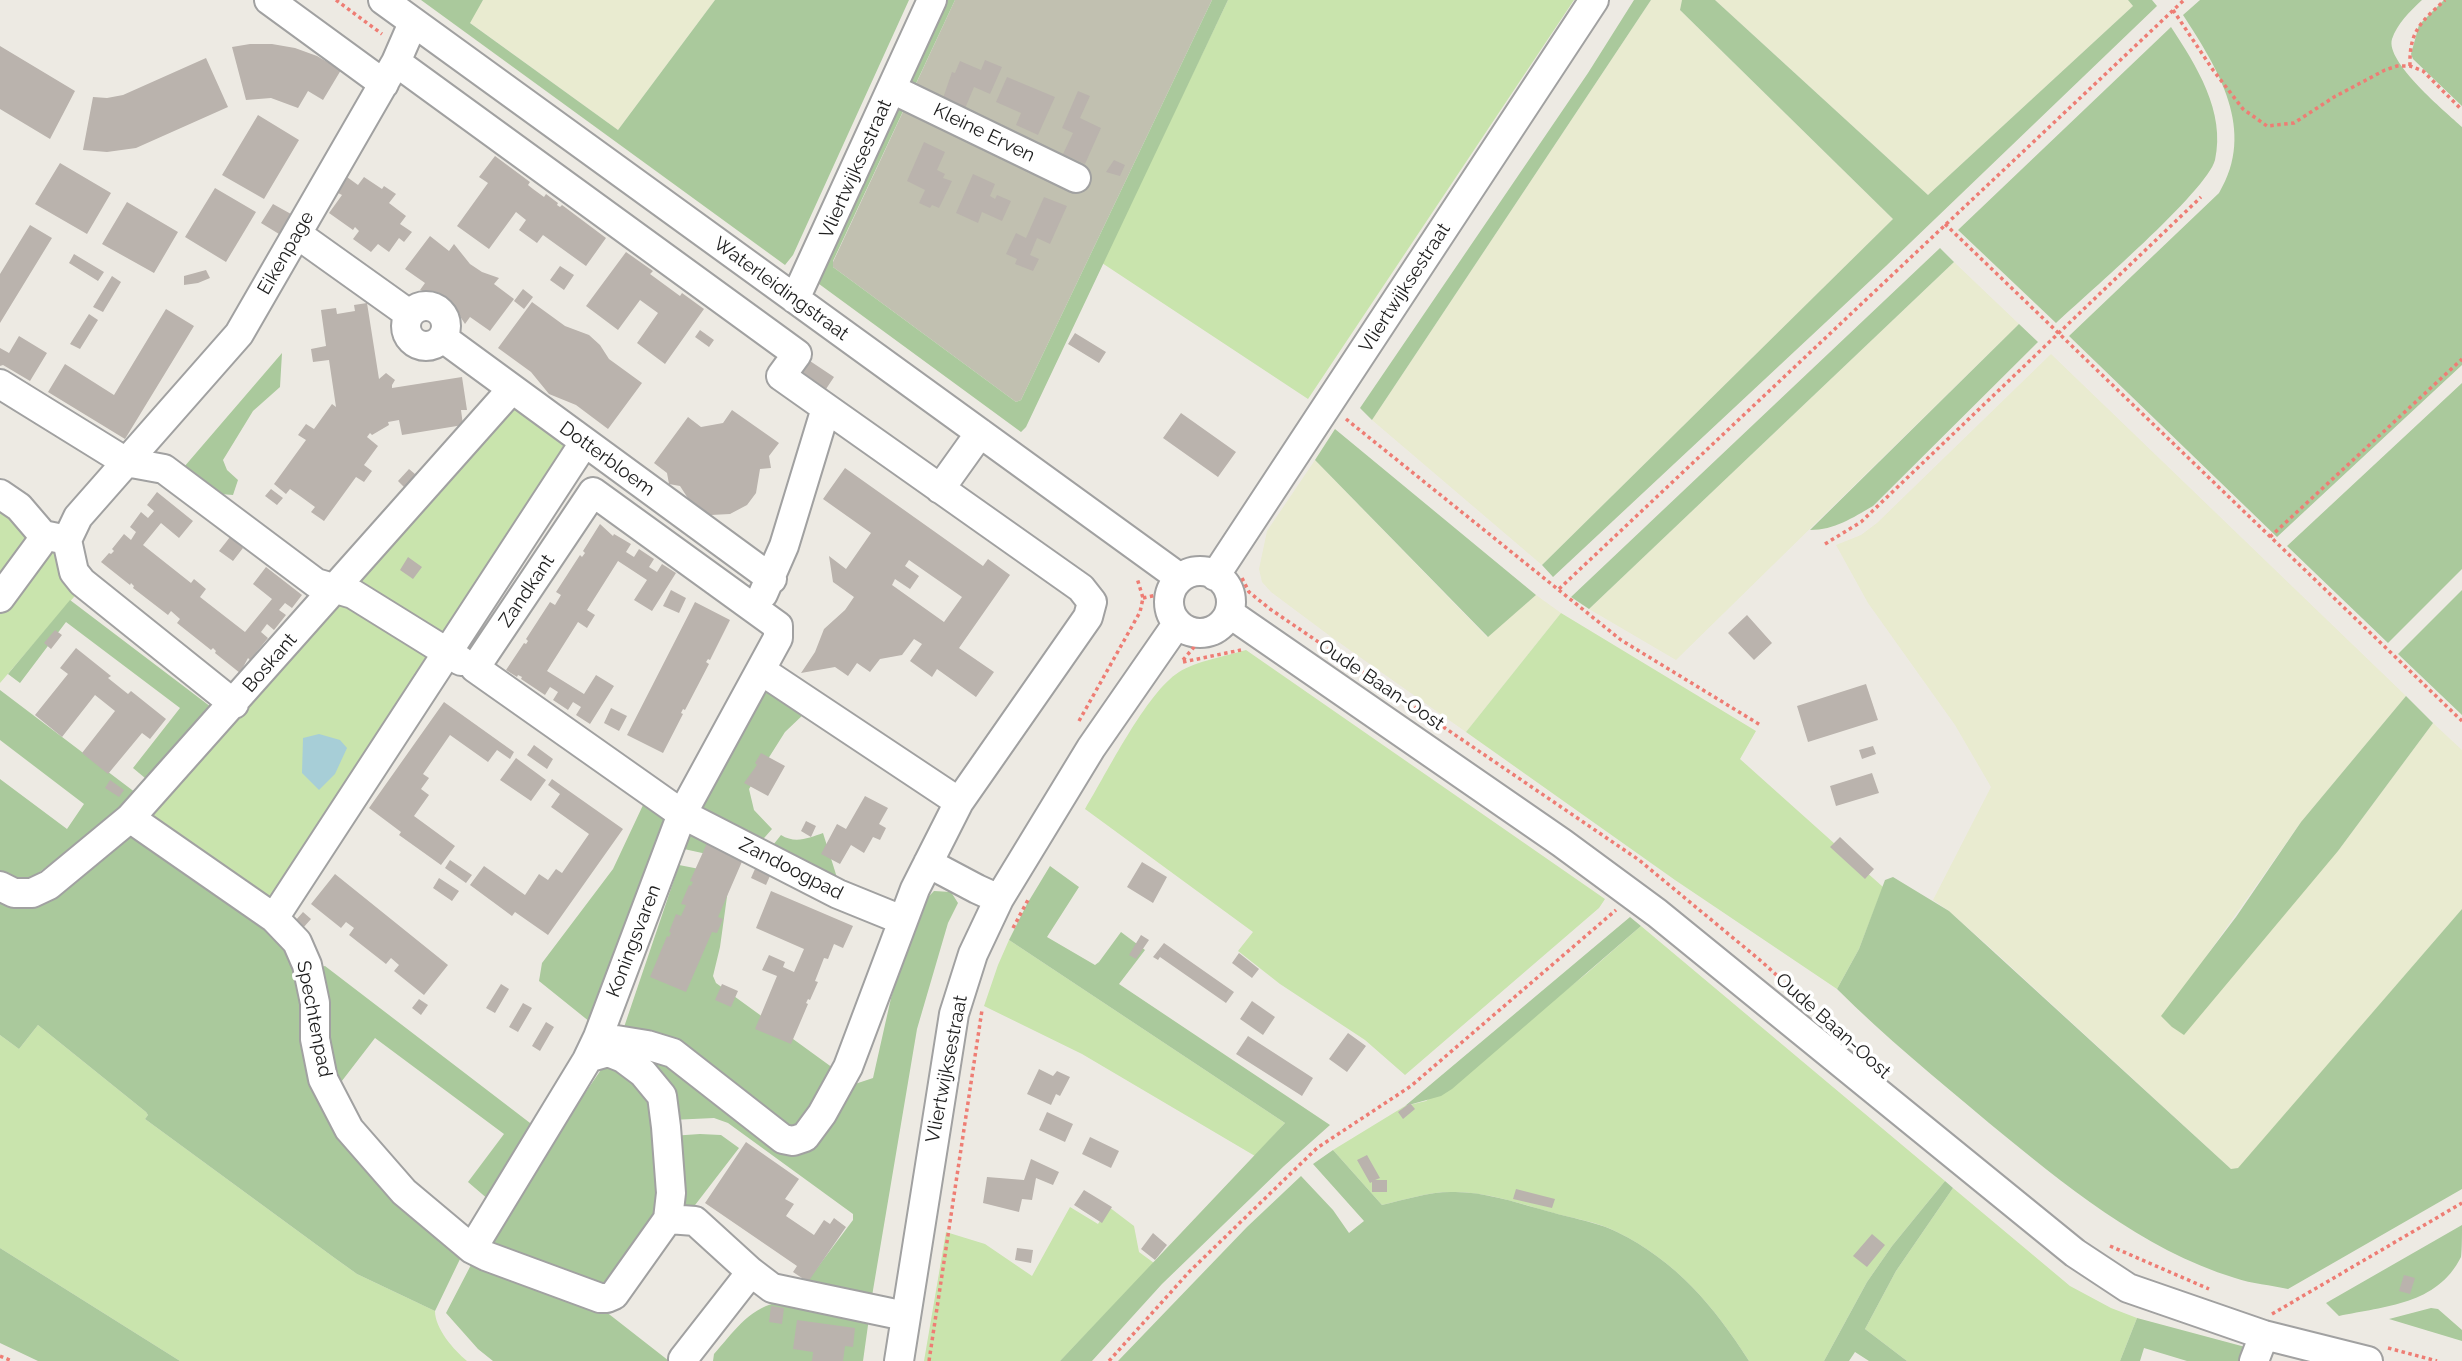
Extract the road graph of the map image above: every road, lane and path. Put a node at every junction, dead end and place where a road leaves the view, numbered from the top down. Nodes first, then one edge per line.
1 (269, 0) edge
2 (383, 0) edge
3 (932, 0) edge
4 (1594, 0) edge
5 (2184, 0) edge
6 (2445, 0) edge
7 (2173, 10) junction
8 (413, 23) junction
9 (2410, 66) junction
10 (390, 73) junction
11 (892, 89) junction
12 (2462, 110) edge
13 (1076, 178) dead end
14 (2202, 197) dead end
15 (1945, 225) junction
16 (297, 234) junction
17 (795, 299) junction
18 (2058, 333) junction
19 (2462, 359) edge
20 (0, 384) edge
21 (512, 388) junction
22 (1327, 405) junction
23 (826, 408) junction
24 (979, 433) junction
25 (584, 443) junction
26 (126, 462) junction
27 (940, 489) junction
28 (0, 494) edge
29 (55, 537) junction
30 (2270, 537) junction
31 (1825, 544) dead end
32 (1135, 574) dead end
33 (1215, 576) junction
34 (772, 579) junction
35 (335, 589) junction
36 (1165, 589) junction
37 (1559, 589) junction
38 (0, 598) edge
39 (755, 609) junction
40 (1270, 609) dead end
41 (1229, 613) junction
42 (1177, 624) junction
43 (778, 626) joint
44 (1132, 630) dead end
45 (1206, 633) junction
46 (446, 653) junction
47 (1180, 663) dead end
48 (475, 668) junction
49 (762, 671) junction
50 (234, 704) junction
51 (2462, 721) edge
52 (1762, 726) dead end
53 (959, 802) junction
54 (682, 814) junction
55 (130, 818) junction
56 (928, 863) junction
57 (0, 886) edge
58 (1035, 887) dead end
59 (1633, 896) junction
60 (999, 899) junction
61 (274, 918) junction
62 (902, 920) junction
63 (1009, 936) dead end
64 (984, 1003) dead end
65 (1811, 1006) dead end
66 (592, 1049) junction
67 (2462, 1203) edge
68 (668, 1219) junction
69 (2099, 1241) dead end
70 (472, 1249) junction
71 (751, 1272) junction
72 (2220, 1294) dead end
73 (905, 1316) junction
74 (2272, 1323) junction
75 (2375, 1354) edge
76 (0, 1356) edge
77 (683, 1359) dead end
78 (12, 1361) edge
79 (899, 1361) edge
80 (929, 1361) edge
81 (1109, 1361) edge
82 (2254, 1361) edge
83 (2437, 1361) edge

1 - 10 street
2 - 8 street, Waterleidingstraat
3 - 11 street, Vliertwijksestraat
4 - 22 street, Vliertwijksestraat
5 - 7 path
6 - 9 path
7 - 9 path
7 - 15 path
8 - 10 street, Eikenpage
8 - 17 street, Waterleidingstraat
9 - 12 path
10 - 16 street, Eikenpage
10 - 23 street
11 - 13 street, Kleine Erven
11 - 17 street, Vliertwijksestraat
14 - 18 path
15 - 18 path
15 - 37 path
16 - 21 street, Dotterbloem
16 - 26 street, Eikenpage
17 - 24 street, Waterleidingstraat
18 - 30 path
18 - 31 path
19 - 30 path
20 - 26 street
21 - 25 street, Dotterbloem
21 - 35 street, Boskant
22 - 33 street, Vliertwijksestraat
22 - 37 path
23 - 27 street
23 - 34 street
24 - 27 street
24 - 36 street, Waterleidingstraat
25 - 34 street, Dotterbloem
25 - 46 street, Zandkant
26 - 29 street, Eikenpage
26 - 35 street
27 - 53 street
28 - 29 street
29 - 38 street, Eikenpage
29 - 50 street
30 - 51 path
32 - 36 path
33 - 36 street
33 - 41 street
34 - 39 street
35 - 46 street
35 - 50 street, Boskant
36 - 42 street
36 - 44 path
37 - 52 path
39 - 43 street, Zandkant
39 - 48 street, Zandkant
40 - 65 path, Oude Baan-Oost
41 - 45 street
41 - 59 street, Oude Baan-Oost
42 - 45 street
42 - 60 street, Vliertwijksestraat
43 - 49 street, Koningsvaren
45 - 47 path
46 - 48 street
46 - 61 street, Zandkant
48 - 54 street
49 - 53 street
49 - 54 street, Koningsvaren
50 - 55 street, Boskant
53 - 56 street
54 - 62 street, Zandoogpad
54 - 66 street, Koningsvaren
55 - 57 street, Boskant
55 - 61 street, Spechtenpad
56 - 60 street
56 - 62 street
58 - 63 path
59 - 74 street, Oude Baan-Oost
59 - 81 path
60 - 73 street, Vliertwijksestraat
61 - 70 street, Spechtenpad
62 - 66 street
64 - 80 path, Vliertwijksestraat
66 - 68 street
66 - 70 street, Koningsvaren
67 - 74 path
68 - 70 street, Spechtenpad
68 - 71 street
69 - 72 path
71 - 73 street
71 - 77 street
73 - 79 street, Vliertwijksestraat
74 - 75 street, Oude Baan-Oost
74 - 82 street
75 - 83 path
76 - 78 path

